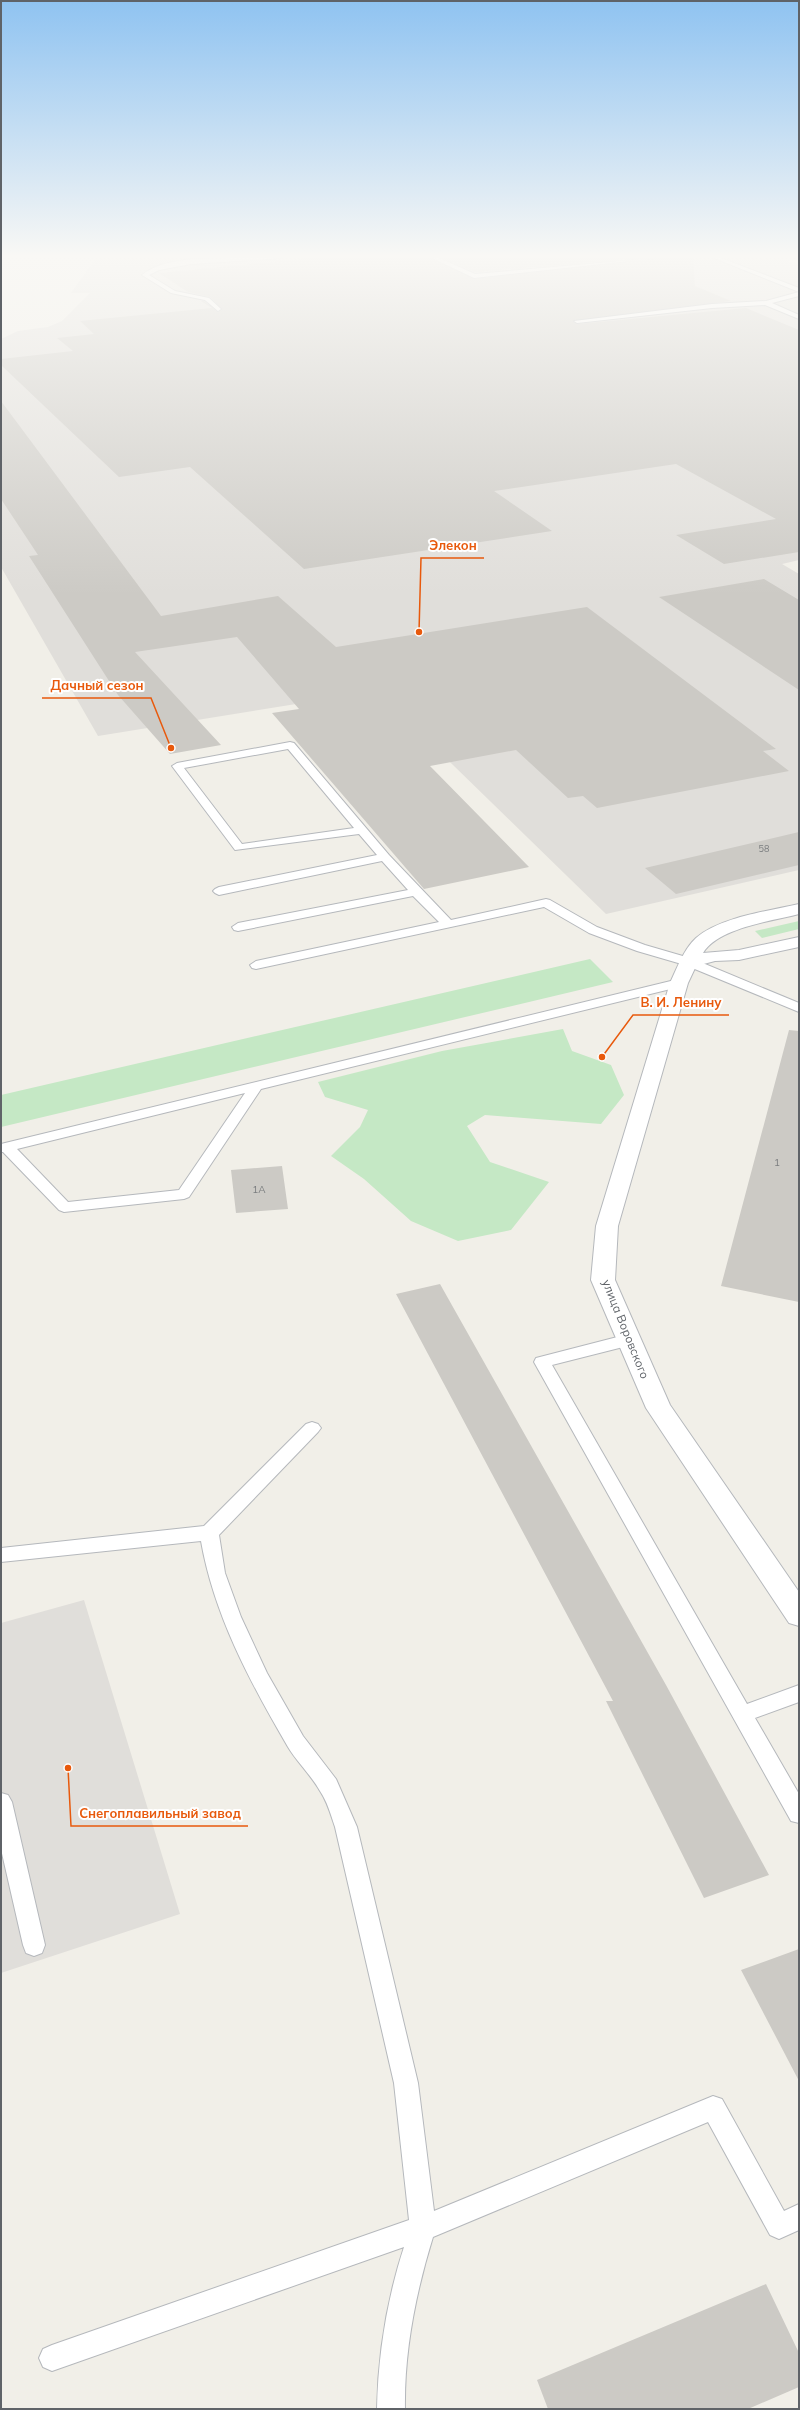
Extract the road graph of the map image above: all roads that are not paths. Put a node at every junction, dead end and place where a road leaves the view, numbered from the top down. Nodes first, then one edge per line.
1 (362, 830) junction
2 (385, 857) junction
3 (219, 891) dead end
4 (416, 892) junction
5 (799, 909) edge
6 (448, 924) junction
7 (238, 927) dead end
8 (799, 942) edge
9 (689, 962) junction
10 (256, 965) dead end
11 (679, 983) junction
12 (799, 1008) edge
13 (257, 1085) junction
14 (4, 1148) edge
15 (629, 1340) junction
16 (312, 1428) dead end
17 (209, 1533) junction
18 (1, 1555) edge
19 (799, 1616) edge
20 (799, 1693) edge
21 (742, 1714) junction
22 (1, 1802) edge
23 (799, 1814) edge
24 (34, 1945) dead end
25 (799, 2218) edge
26 (423, 2228) junction
27 (52, 2358) dead end
28 (391, 2409) edge

1 - 1 lane
1 - 2 lane
2 - 3 lane
2 - 4 lane
4 - 6 lane
4 - 7 lane
5 - 9 street, улица Воровского
6 - 9 lane
6 - 10 lane
8 - 9 street
9 - 11 street, улица Воровского
9 - 12 lane
11 - 13 lane
11 - 15 street, улица Воровского
13 - 14 lane
13 - 14 lane
15 - 19 street, улица Воровского
15 - 21 lane
16 - 17 lane
17 - 18 lane
17 - 26 lane
20 - 21 lane
21 - 23 lane
22 - 24 lane
25 - 26 lane
26 - 27 lane
26 - 28 lane

